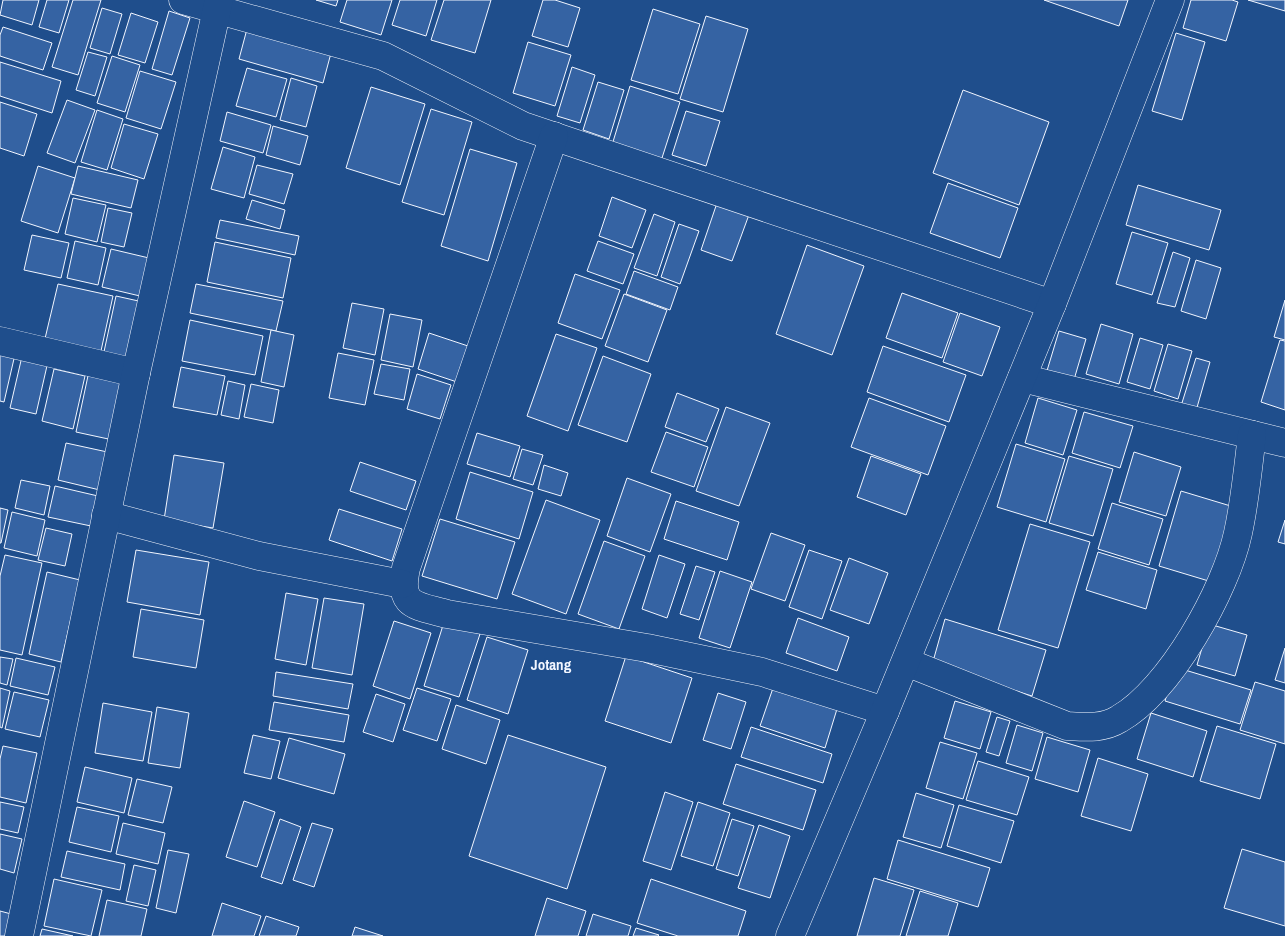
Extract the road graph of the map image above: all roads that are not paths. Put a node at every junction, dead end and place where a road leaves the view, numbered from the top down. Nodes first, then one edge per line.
1 (183, 0) edge
2 (1170, 0) edge
3 (218, 5) edge
4 (554, 136) junction
5 (1052, 304) junction
6 (0, 341) edge
7 (136, 374) junction
8 (1022, 378) junction
9 (1252, 435) junction
10 (1285, 443) edge
11 (106, 515) junction
12 (402, 584) junction
13 (906, 662) junction
14 (885, 711) junction
15 (18, 936) edge
16 (790, 936) edge

1 - 3 street
2 - 5 street
3 - 4 street
3 - 7 street
4 - 5 street
4 - 12 street
5 - 8 street
6 - 7 street
7 - 11 street
8 - 9 street
8 - 13 street
9 - 10 street
9 - 13 street
11 - 12 street
11 - 15 street
12 - 14 street
13 - 14 street
14 - 16 street

